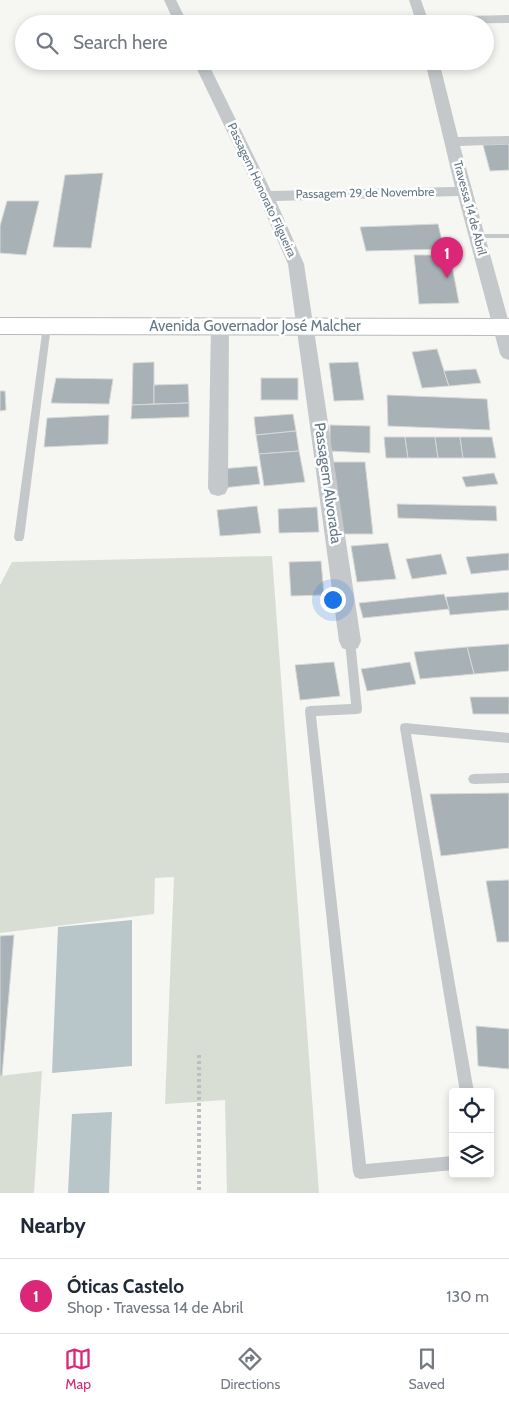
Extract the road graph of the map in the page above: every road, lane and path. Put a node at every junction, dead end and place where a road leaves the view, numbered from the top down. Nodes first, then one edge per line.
1 (170, 0) edge
2 (415, 0) edge
3 (178, 15) edge
4 (420, 15) edge
5 (509, 19) edge
6 (494, 20) edge
7 (204, 70) edge
8 (434, 70) edge
9 (509, 140) edge
10 (452, 142) junction
11 (464, 191) junction
12 (266, 196) junction
13 (477, 236) junction
14 (509, 236) edge
15 (305, 325) junction
16 (0, 326) edge
17 (47, 326) junction
18 (220, 326) junction
19 (505, 327) edge
20 (509, 354) edge
21 (218, 488) dead end
22 (19, 538) dead end
23 (350, 641) joint
24 (509, 738) edge
25 (509, 778) edge
26 (474, 779) dead end
27 (198, 1055) dead end
28 (465, 1088) edge
29 (449, 1163) edge
30 (199, 1193) edge

1 - 3 street
2 - 4 street
5 - 6 street
7 - 12 street, Passagem Honorato Filgueira
8 - 10 street, Travessa 14 de Abril
9 - 10 street
10 - 11 street, Travessa 14 de Abril
11 - 12 street, Passagem 29 de Novembre
11 - 13 street, Travessa 14 de Abril
12 - 15 street, Passagem Honorato Filgueira
13 - 14 lane
13 - 19 street, Travessa 14 de Abril
15 - 18 main road, Avenida Governador José Malcher
15 - 19 main road, Avenida Governador José Malcher
15 - 23 street, Passagem Alvorada
16 - 17 main road, Avenida Governador José Malcher
17 - 18 main road, Avenida Governador José Malcher
17 - 22 lane
18 - 21 street
19 - 20 street, Travessa 14 de Abril
23 - 29 lane
24 - 28 lane
25 - 26 lane
27 - 30 path

